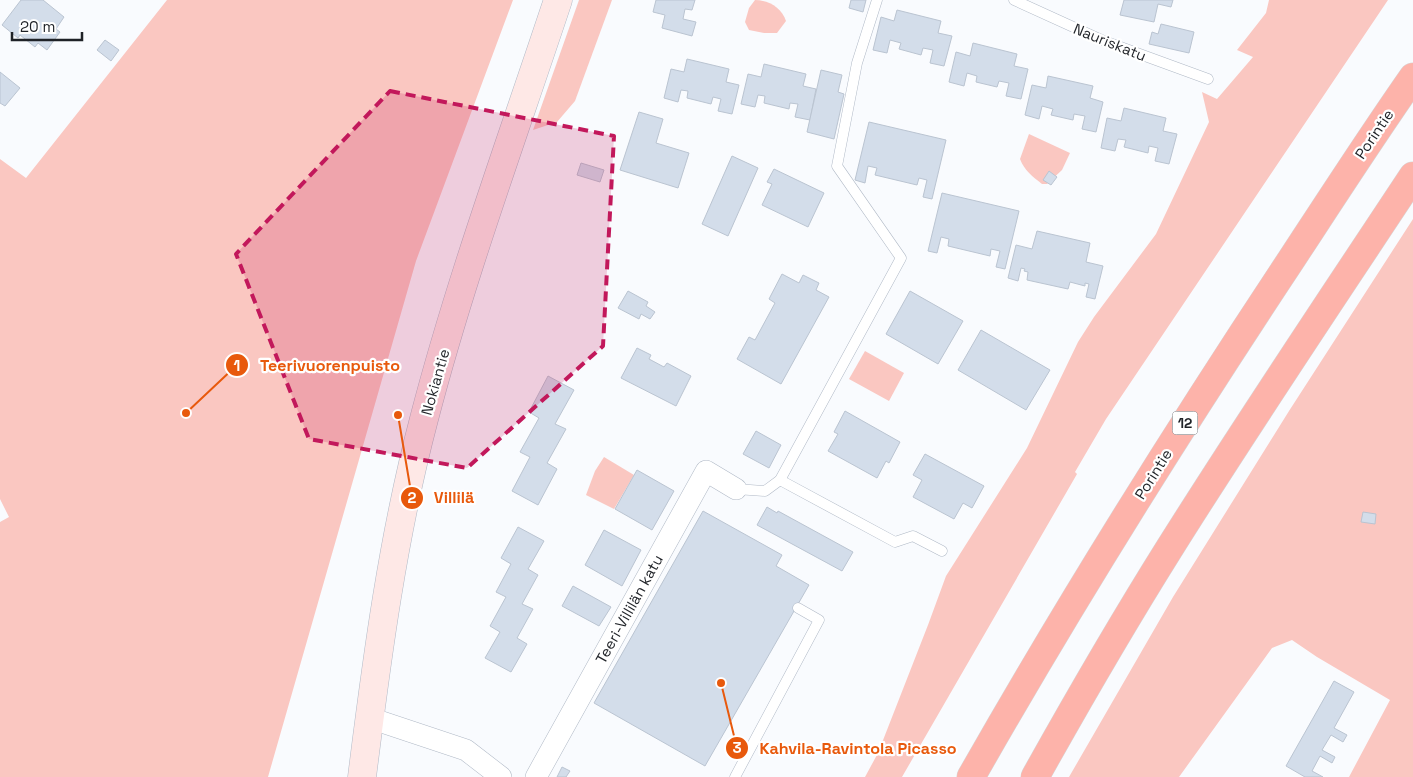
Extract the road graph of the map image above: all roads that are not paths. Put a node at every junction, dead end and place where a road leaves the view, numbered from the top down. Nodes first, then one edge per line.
1 (558, 0) edge
2 (877, 0) edge
3 (1014, 0) edge
4 (1413, 77) edge
5 (1208, 79) dead end
6 (1413, 176) edge
7 (780, 480) junction
8 (736, 488) joint
9 (942, 551) dead end
10 (798, 608) dead end
11 (370, 718) junction
12 (362, 777) edge
13 (501, 777) edge
14 (536, 777) edge
15 (735, 777) edge
16 (971, 777) edge
17 (1035, 777) edge

1 - 11 main road, Nokiantie
2 - 7 lane
3 - 5 lane, Nauriskatu
4 - 16 highway, Porintie / 12
6 - 17 highway
7 - 8 lane
7 - 9 lane
8 - 14 street, Teeri-Villilän katu
10 - 15 lane
11 - 12 main road, Nokiantie
11 - 13 street

